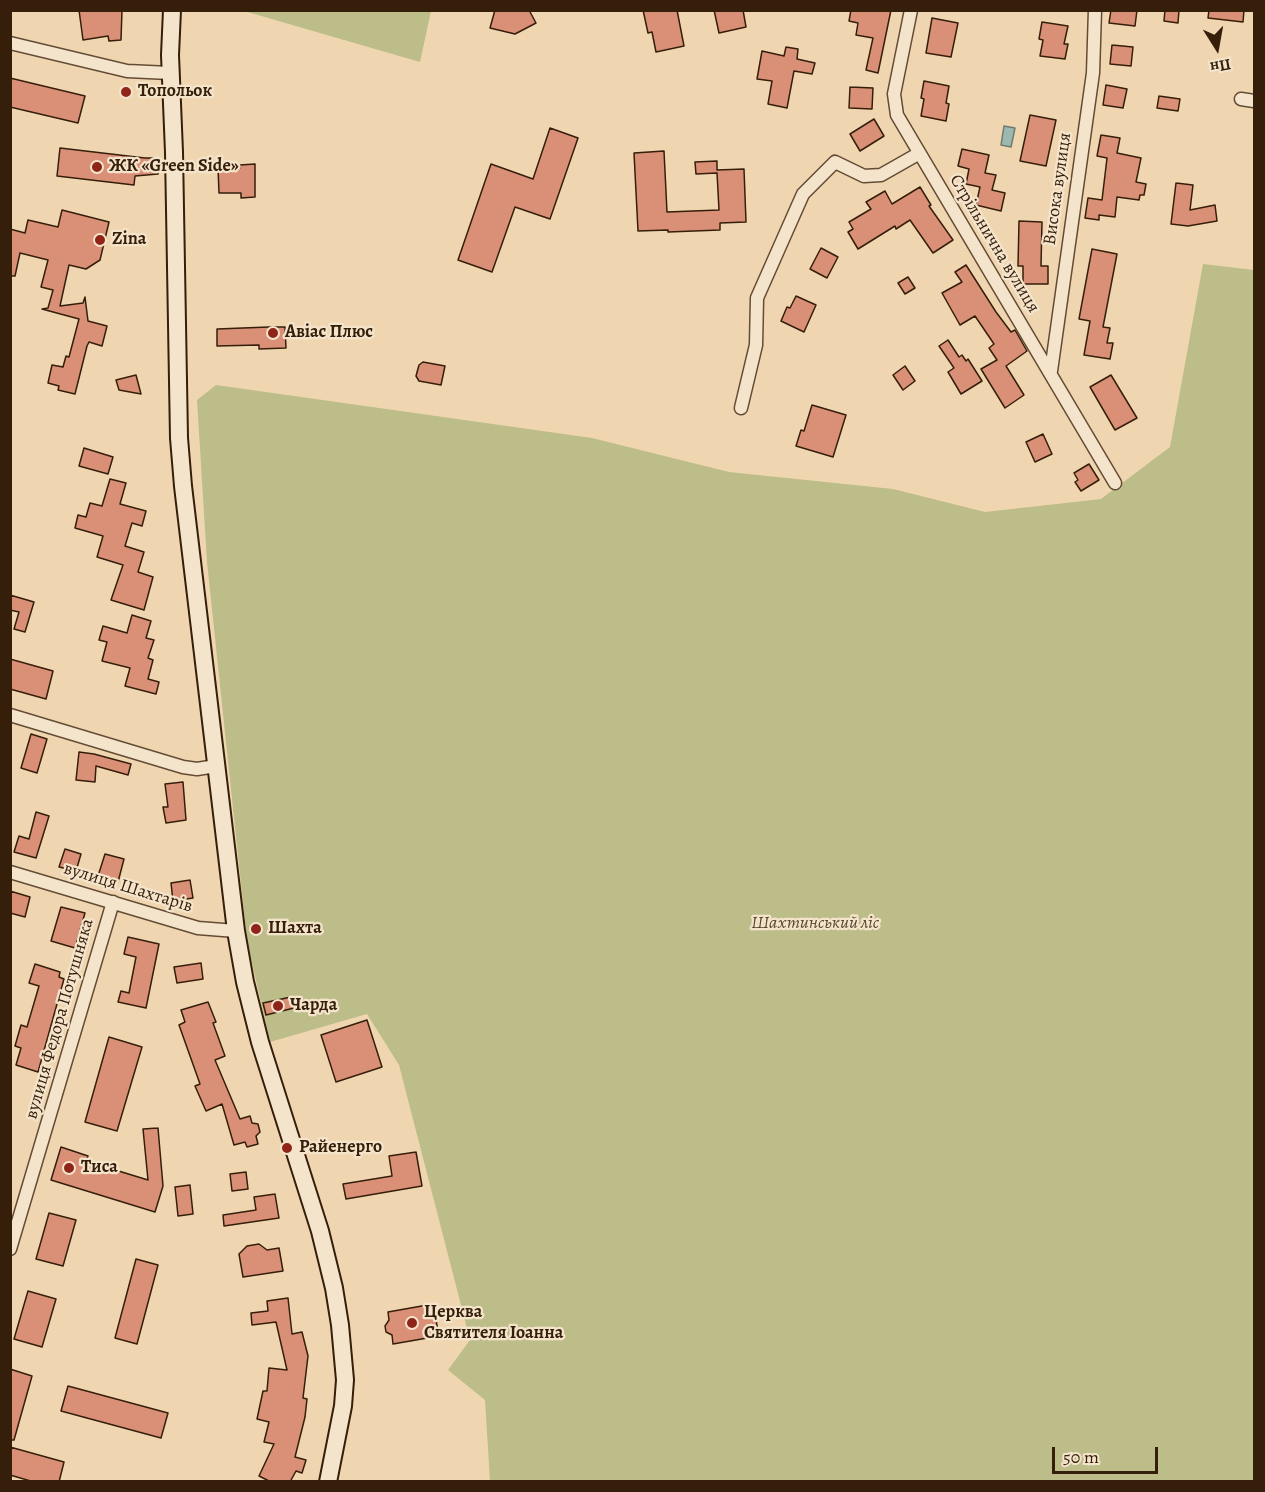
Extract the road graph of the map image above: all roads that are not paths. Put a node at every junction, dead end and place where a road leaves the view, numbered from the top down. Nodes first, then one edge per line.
1 (172, 10) edge
2 (910, 10) edge
3 (1095, 10) edge
4 (10, 43) edge
5 (170, 74) junction
6 (1241, 99) dead end
7 (1254, 101) edge
8 (918, 154) junction
9 (1051, 371) junction
10 (741, 408) dead end
11 (1115, 483) dead end
12 (10, 715) edge
13 (216, 766) junction
14 (10, 872) edge
15 (113, 902) junction
16 (236, 931) junction
17 (10, 1249) edge
18 (328, 1482) edge

1 - 5 street
2 - 8 street, Стрільнична вулиця
3 - 9 street, Висока вулиця
4 - 5 street
5 - 13 street
6 - 7 street
8 - 9 street, Стрільнична вулиця
8 - 10 street
9 - 11 street, Стрільнична вулиця
12 - 13 street
13 - 16 street
14 - 15 street, вулиця Шахтарів
15 - 16 street, вулиця Шахтарів
15 - 17 street, вулиця Федора Потушняка
16 - 18 street

